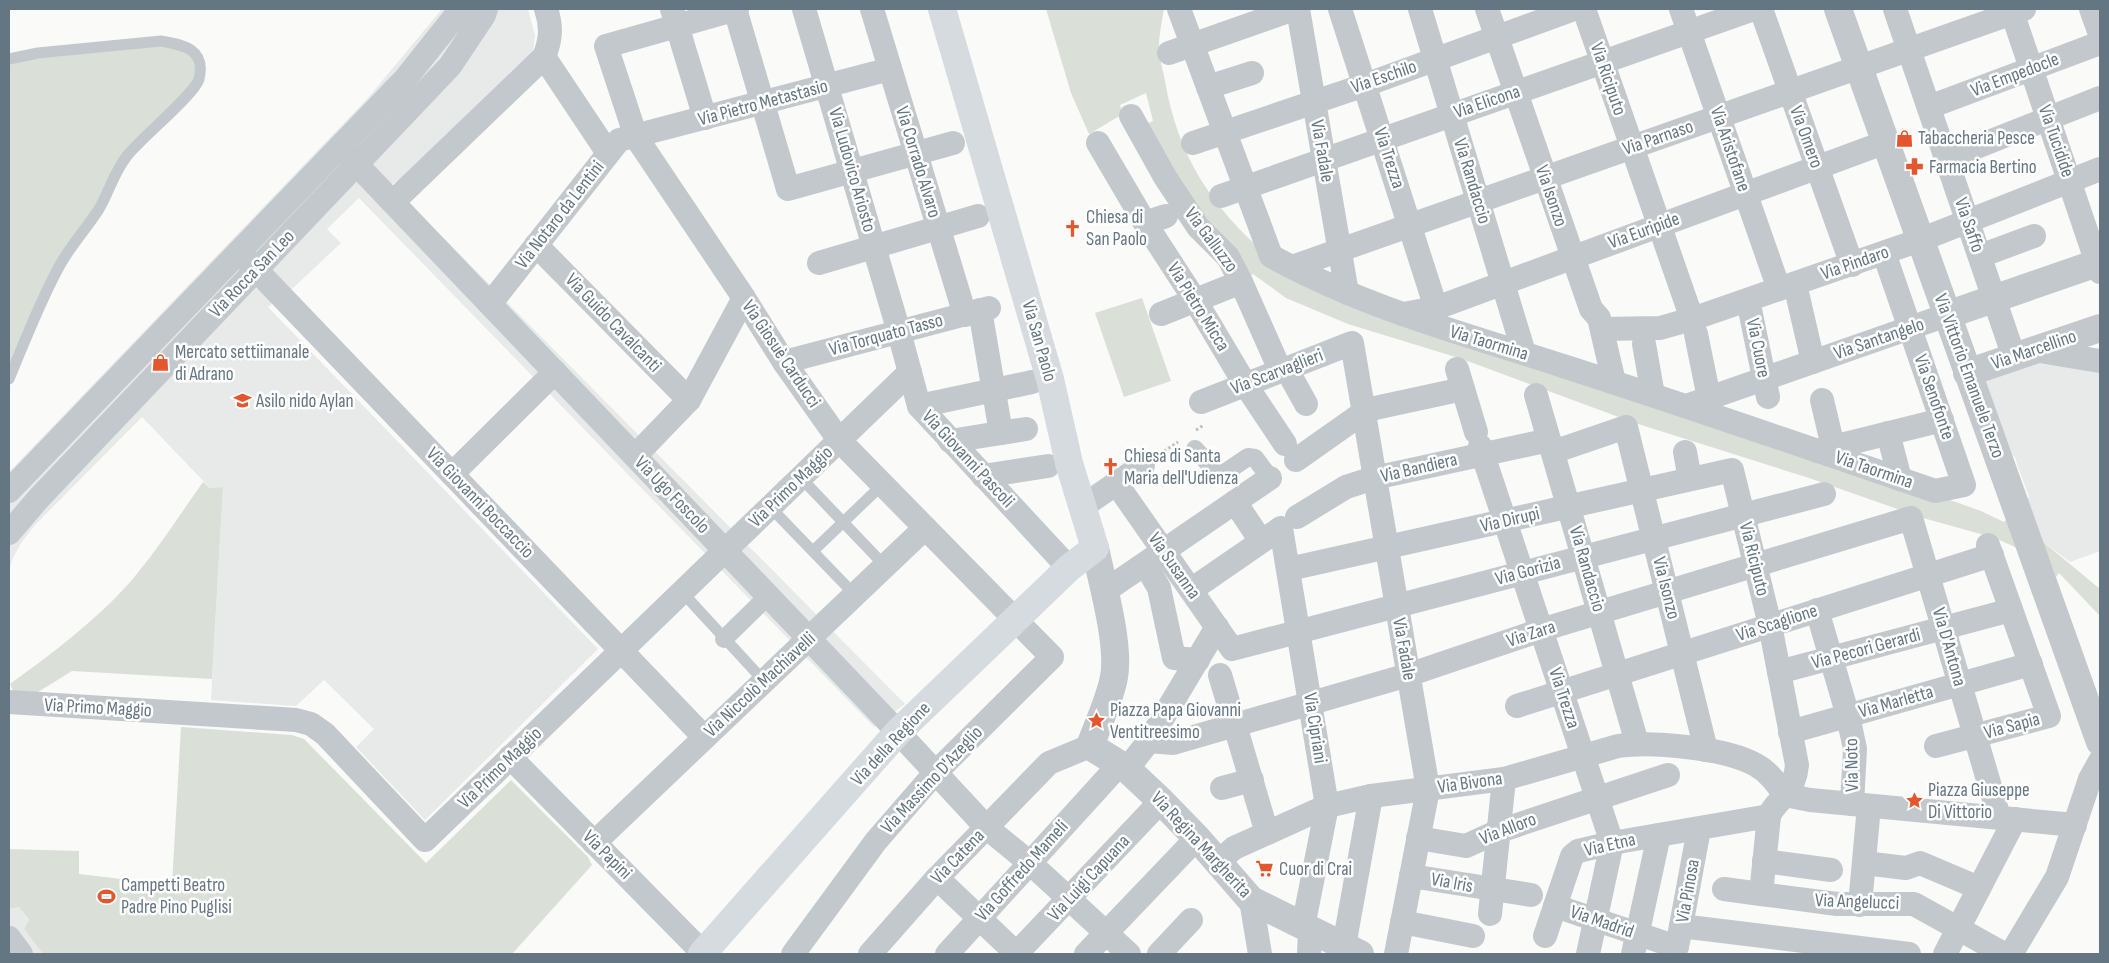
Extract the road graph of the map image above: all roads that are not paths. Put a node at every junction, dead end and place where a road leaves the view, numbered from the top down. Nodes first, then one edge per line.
1 (461, 9) edge
2 (486, 9) edge
3 (546, 9) edge
4 (736, 9) edge
5 (804, 9) edge
6 (872, 9) edge
7 (942, 9) edge
8 (1179, 9) edge
9 (1294, 9) edge
10 (1298, 9) edge
11 (1340, 9) edge
12 (1420, 9) edge
13 (1486, 9) edge
14 (1574, 9) edge
15 (1584, 9) edge
16 (1681, 9) edge
17 (1754, 9) edge
18 (1761, 9) edge
19 (1838, 9) edge
20 (1895, 9) edge
21 (2092, 9) edge
22 (2016, 10) edge
23 (675, 17) edge
24 (1689, 31) junction
25 (2100, 34) edge
26 (1496, 37) junction
27 (2100, 43) edge
28 (1192, 45) junction
29 (1909, 49) junction
30 (1169, 53) dead end
31 (544, 57) junction
32 (9, 59) edge
33 (1435, 59) junction
34 (1602, 62) junction
35 (1858, 68) junction
36 (890, 69) junction
37 (2031, 69) junction
38 (1252, 73) dead end
39 (1365, 84) junction
40 (827, 86) junction
41 (1208, 88) junction
42 (1790, 91) junction
43 (1515, 93) junction
44 (2100, 98) edge
45 (1314, 101) junction
46 (763, 103) junction
47 (1930, 107) junction
48 (1452, 114) junction
49 (1131, 116) dead end
50 (1719, 116) junction
51 (705, 118) junction
52 (2048, 118) junction
53 (1225, 132) junction
54 (636, 137) junction
55 (1383, 139) junction
56 (1886, 142) junction
57 (953, 143) dead end
58 (1098, 143) dead end
59 (1193, 143) dead end
60 (340, 147) junction
61 (1632, 147) junction
62 (608, 153) junction
63 (916, 154) junction
64 (1324, 159) junction
65 (1946, 159) junction
66 (357, 165) junction
67 (1817, 168) junction
68 (2100, 169) edge
69 (852, 172) junction
70 (1545, 178) junction
71 (2069, 181) junction
72 (1246, 187) junction
73 (1745, 194) junction
74 (1221, 196) dead end
75 (1478, 201) junction
76 (393, 202) junction
77 (978, 216) dead end
78 (1968, 221) junction
79 (1410, 225) junction
80 (1659, 225) junction
81 (938, 228) junction
82 (2034, 236) dead end
83 (1920, 240) junction
84 (536, 245) junction
85 (874, 246) junction
86 (1339, 250) junction
87 (239, 252) junction
88 (1884, 253) junction
89 (1980, 256) junction
90 (1573, 257) junction
91 (819, 263) dead end
92 (1852, 265) junction
93 (2099, 266) edge
94 (1292, 267) junction
95 (256, 270) junction
96 (1241, 282) junction
97 (1503, 283) junction
98 (1787, 286) junction
99 (1347, 293) junction
100 (744, 298) junction
101 (1994, 298) junction
102 (1195, 300) junction
103 (1748, 300) junction
104 (490, 304) junction
105 (1436, 308) junction
106 (978, 311) junction
107 (1161, 314) dead end
108 (1401, 315) junction
109 (1947, 315) junction
110 (1694, 326) junction
111 (1910, 328) junction
112 (2100, 328) edge
113 (1602, 329) junction
114 (899, 332) junction
115 (1352, 343) joint
116 (1644, 344) dead end
117 (1524, 353) junction
118 (2023, 354) junction
119 (2100, 361) edge
120 (784, 362) junction
121 (1813, 362) junction
122 (1283, 369) junction
123 (555, 372) junction
124 (910, 372) junction
125 (1967, 373) junction
126 (9, 379) edge
127 (1032, 382) dead end
128 (1614, 382) junction
129 (1245, 384) junction
130 (994, 390) junction
131 (1536, 395) dead end
132 (1653, 395) junction
133 (1768, 396) junction
134 (1709, 398) junction
135 (689, 400) junction
136 (1822, 400) dead end
137 (1306, 404) dead end
138 (919, 406) junction
139 (1686, 406) junction
140 (1364, 412) junction
141 (1203, 414) road end
142 (1942, 420) junction
143 (1626, 427) joint
144 (1026, 429) dead end
145 (1001, 433) junction
146 (1888, 433) junction
147 (1776, 437) junction
148 (840, 440) junction
149 (1191, 440) road end
150 (950, 441) junction
151 (1480, 444) junction
152 (1551, 446) junction
153 (1825, 449) junction
154 (1685, 452) dead end
155 (635, 456) junction
156 (1143, 465) road end
157 (1048, 466) dead end
158 (1732, 470) joint
159 (452, 474) junction
160 (983, 476) junction
161 (801, 478) junction
162 (1270, 478) joint
163 (1374, 478) junction
164 (1900, 479) junction
165 (1690, 480) junction
166 (1116, 483) junction
167 (883, 484) junction
168 (1964, 485) joint
169 (1642, 490) junction
170 (9, 491) edge
171 (1824, 494) dead end
172 (1235, 502) junction
173 (770, 507) junction
174 (1082, 507) junction
175 (1569, 507) junction
176 (1743, 515) junction
177 (1911, 518) joint
178 (1505, 521) junction
179 (844, 522) junction
180 (1289, 522) junction
181 (925, 528) junction
182 (9, 533) edge
183 (1654, 538) junction
184 (1261, 541) junction
185 (1387, 547) junction
186 (1095, 548) junction
187 (725, 550) junction
188 (813, 551) junction
189 (1154, 557) junction
190 (1583, 557) junction
191 (1755, 564) junction
192 (885, 566) junction
193 (1069, 568) junction
194 (1289, 569) junction
195 (1522, 573) junction
196 (1928, 575) junction
197 (1191, 590) junction
198 (682, 592) junction
199 (1105, 592) junction
200 (1667, 592) junction
201 (855, 595) junction
202 (768, 596) junction
203 (1396, 606) junction
204 (1817, 610) junction
205 (2011, 610) junction
206 (1599, 613) junction
207 (1016, 620) junction
208 (1770, 625) junction
209 (1216, 627) junction
210 (1943, 628) junction
211 (1541, 630) junction
212 (1300, 631) junction
213 (724, 638) junction
214 (809, 638) junction
215 (1232, 649) joint
216 (622, 651) junction
217 (1682, 653) junction
218 (1831, 658) junction
219 (1198, 660) junction
220 (2031, 664) junction
221 (1779, 672) junction
222 (1617, 674) junction
223 (1220, 675) dead end
224 (1408, 675) junction
225 (764, 681) junction
226 (1960, 684) junction
227 (1562, 692) junction
228 (9, 702) edge
229 (1311, 702) junction
230 (1517, 706) dead end
231 (1848, 716) junction
232 (1235, 724) junction
233 (898, 732) junction
234 (1790, 732) junction
235 (1975, 736) junction
236 (704, 737) junction
237 (1149, 742) junction
238 (2100, 742) edge
239 (1637, 743) junction
240 (1090, 746) junction
241 (1936, 746) dead end
242 (1706, 750) junction
243 (510, 757) junction
244 (1583, 757) junction
245 (2100, 762) edge
246 (1124, 767) junction
247 (935, 773) junction
248 (1668, 775) dead end
249 (1504, 779) junction
250 (1252, 780) junction
251 (1222, 788) dead end
252 (1428, 789) junction
253 (1785, 795) junction
254 (1371, 796) junction
255 (1597, 798) junction
256 (1161, 801) junction
257 (1327, 806) junction
258 (1863, 813) junction
259 (2007, 818) junction
260 (1768, 824) junction
261 (2075, 825) junction
262 (986, 827) junction
263 (1699, 829) junction
264 (1499, 830) junction
265 (1267, 833) junction
266 (1659, 835) junction
267 (1197, 838) junction
268 (1418, 838) junction
269 (594, 843) junction
270 (1612, 843) junction
271 (1764, 861) junction
272 (1218, 862) junction
273 (1030, 863) junction
274 (1864, 863) junction
275 (1831, 870) dead end
276 (1411, 876) junction
277 (937, 878) junction
278 (1979, 888) junction
279 (1724, 889) dead end
280 (1493, 890) junction
281 (1761, 894) junction
282 (1531, 895) dead end
283 (1069, 899) junction
284 (1251, 900) junction
285 (1860, 905) junction
286 (1555, 906) junction
287 (1490, 914) dead end
288 (979, 918) junction
289 (1191, 920) dead end
290 (1596, 920) junction
291 (1402, 922) junction
292 (1959, 928) junction
293 (1106, 933) junction
294 (1474, 936) dead end
295 (1545, 936) dead end
296 (1307, 937) edge
297 (9, 938) edge
298 (1678, 943) edge
299 (1636, 944) edge
300 (1851, 951) edge
301 (1355, 952) edge
302 (21, 954) edge
303 (703, 954) edge
304 (793, 954) edge
305 (870, 954) edge
306 (947, 954) edge
307 (1017, 954) edge
308 (1086, 954) edge
309 (1129, 954) edge
310 (1159, 954) edge
311 (1260, 954) edge
312 (1396, 954) edge
313 (1588, 954) edge
314 (1909, 954) edge
315 (1945, 954) edge
316 (2004, 954) edge
317 (2011, 954) edge

1 - 60 street, Via Rocca San Leo
2 - 66 street, Via Rocca San Leo
3 - 31 street
4 - 23 street
4 - 46 street
5 - 40 street, Via Ludovico Ariosto
6 - 36 street, Via Corrado Alvaro
7 - 174 main road, Via San Paolo
8 - 28 street, Via Taormina
9 - 28 street
10 - 45 street, Via Fadale
11 - 39 street, Via Trezza
12 - 33 street, Via Randaccio
13 - 26 street, Via Isonzo
14 - 26 street, Via Eschilo
15 - 34 street, Via Riciputo
16 - 24 street, Via Aristofane
17 - 24 street, Via Elicona
18 - 42 street, Via Omero
19 - 35 street, Via Vittorio Emanuele Terzo
20 - 29 street, Via Saffo
21 - 25 street
22 - 29 street, Via Parnaso
22 - 37 street, Via Tucidide
23 - 51 street
23 - 54 street, Via Giosuè Carducci
24 - 34 street, Via Elicona
24 - 50 street, Via Aristofane
26 - 33 street, Via Eschilo
26 - 43 street, Via Isonzo
27 - 37 street, Via Empedocle
28 - 30 street
28 - 41 street, Via Taormina
29 - 35 street, Via Parnaso
29 - 47 street, Via Saffo
31 - 62 street
31 - 76 street
32 - 126 lane
33 - 39 street, Via Eschilo
33 - 48 street, Via Randaccio
34 - 43 street, Via Elicona
34 - 61 street, Via Riciputo
35 - 42 street, Via Parnaso
35 - 56 street, Via Vittorio Emanuele Terzo
36 - 40 street, Via Pietro Metastasio
36 - 63 street, Via Corrado Alvaro
37 - 47 street, Via Empedocle
37 - 52 street, Via Tucidide
38 - 41 street
39 - 45 street, Via Eschilo
39 - 55 street, Via Trezza
40 - 46 street, Via Pietro Metastasio
40 - 69 street, Via Ludovico Ariosto
41 - 53 street, Via Taormina
42 - 50 street, Via Parnaso
42 - 67 street, Via Omero
43 - 48 street, Via Elicona
43 - 70 street, Via Isonzo
44 - 52 street
45 - 53 street, Via Eschilo
45 - 64 street, Via Fadale
46 - 51 street, Via Pietro Metastasio
46 - 69 street
47 - 65 street, Via Saffo
48 - 55 street, Via Elicona
48 - 75 street, Via Randaccio
49 - 96 street, Via Galluzzo
50 - 61 street, Via Parnaso
50 - 73 street, Via Aristofane
51 - 54 street, Via Pietro Metastasio
52 - 65 street
52 - 71 street, Via Tucidide
53 - 59 street, Via Eschilo
53 - 72 street, Via Taormina
54 - 62 street, Via Notaro da Lentini
54 - 100 street, Via Giosuè Carducci
55 - 64 street, Via Elicona
55 - 79 street, Via Trezza
56 - 67 street, Via Euripide
56 - 83 street, Via Vittorio Emanuele Terzo
57 - 63 street
58 - 102 street, Via Pietro Micca
60 - 66 street, Via Ugo Foscolo
60 - 87 street, Via Rocca San Leo
61 - 70 street, Via Parnaso
61 - 80 street, Via Riciputo
62 - 84 street, Via Notaro da Lentini
63 - 69 street
63 - 81 street, Via Corrado Alvaro
64 - 72 street, Via Elicona
64 - 86 street, Via Fadale
65 - 78 street, Via Saffo
66 - 76 street, Via Ugo Foscolo
66 - 95 street, Via Rocca San Leo
67 - 73 street, Via Euripide
67 - 92 street, Via Omero
68 - 71 street, Via Pindaro
69 - 85 street, Via Ludovico Ariosto
70 - 75 street, Via Parnaso
70 - 90 street, Via Isonzo
71 - 78 street, Via Pindaro
71 - 93 street, Via Tucidide
72 - 74 street, Via Elicona
72 - 94 street, Via Taormina
73 - 80 street, Via Euripide
73 - 98 street, Via Aristofane
75 - 79 street, Via Parnaso
75 - 97 street, Via Randaccio
76 - 104 street, Via Ugo Foscolo
77 - 81 street
78 - 83 street, Via Pindaro
78 - 89 street, Via Saffo
79 - 86 street, Via Parnaso
79 - 105 street, Via Trezza
80 - 90 street, Via Euripide
80 - 110 street, Via Riciputo
81 - 85 street
81 - 106 street, Via Corrado Alvaro
82 - 89 street
83 - 88 street, Via Pindaro
83 - 109 street, Via Vittorio Emanuele Terzo
84 - 104 street, Via Notaro da Lentini
84 - 135 street, Via Guido Cavalcanti
85 - 91 street
85 - 114 street, Via Ludovico Ariosto
86 - 94 street, Via Parnaso
86 - 99 street, Via Fadale
87 - 95 street, Via Giovanni Boccaccio
87 - 170 street, Via Rocca San Leo
88 - 92 street, Via Pindaro
88 - 111 street, Via Senofonte
89 - 101 street, Via Saffo
90 - 97 street, Via Euripide
90 - 113 street, Via Isonzo
92 - 98 street, Via Pindaro
93 - 101 street, Via Santangelo
94 - 99 street, Via Taormina
95 - 159 street, Via Giovanni Boccaccio
95 - 182 street, Via Rocca San Leo
96 - 102 street
96 - 122 street, Via Galluzzo
97 - 105 street, Via Euripide
97 - 117 street, Via Randaccio
98 - 103 street, Via Pindaro
98 - 121 street, Via Aristofane
99 - 108 street, Via Taormina
100 - 120 street, Via Giosuè Carducci
100 - 135 street
101 - 109 street, Via Santangelo
101 - 118 street, Via Saffo
102 - 107 street
102 - 129 street, Via Pietro Micca
103 - 110 street, Via Pindaro
103 - 133 street, Via Cuore
104 - 123 street, Via Ugo Foscolo
105 - 108 street, Via Euripide
106 - 114 street, Via Torquato Tasso
106 - 130 street, Via Corrado Alvaro
108 - 117 street, Via Taormina
109 - 111 street, Via Santangelo
109 - 125 street, Via Vittorio Emanuele Terzo
110 - 113 street, Via Pindaro
110 - 134 street, Via Riciputo
111 - 121 street, Via Santangelo
111 - 142 street, Via Senofonte
112 - 118 street, Via Marcellino
113 - 128 street, Via Isonzo
114 - 120 street, Via Torquato Tasso
114 - 124 street, Via Giovanni Pascoli
115 - 122 street, Via Scarvaglieri
115 - 140 street, Via Fadale
116 - 132 street
117 - 128 street, Via Taormina
118 - 119 street
118 - 125 street, Via Marcellino
120 - 148 street, Via Giosuè Carducci
121 - 133 street, Via Santangelo
122 - 129 street, Via Scarvaglieri
122 - 137 street, Via Galluzzo
123 - 155 street, Via Ugo Foscolo
123 - 159 street
124 - 138 street, Via Giovanni Pascoli
124 - 148 street, Via Primo Maggio
125 - 238 street, Via Vittorio Emanuele Terzo
127 - 130 street
128 - 132 street, Via Taormina
129 - 140 street, Via Pietro Micca
129 - 141 street, Via Scarvaglieri
130 - 138 street
130 - 145 street, Via Corrado Alvaro
131 - 152 street, Via Randaccio
132 - 139 street, Via Taormina
133 - 134 street, Via Santangelo
133 - 147 street, Via Cuore
134 - 139 street, Via Santangelo
135 - 155 street
136 - 153 street
138 - 150 street, Via Giovanni Pascoli
139 - 147 street, Via Taormina
140 - 151 street, Via Trezza
140 - 163 street, Via Fadale
142 - 146 street
142 - 168 street, Via Senofonte
143 - 152 street, Via Bandiera
143 - 169 street, Via Isonzo
144 - 145 street
145 - 150 street
146 - 153 street
146 - 164 street
147 - 153 street, Via Taormina
148 - 161 street, Via Primo Maggio
148 - 167 street, Via Giosuè Carducci
149 - 162 street
150 - 160 street, Via Giovanni Pascoli
151 - 152 street, Via Bandiera
151 - 163 street, Via Bandiera
151 - 178 street, Via Trezza
152 - 175 street, Via Randaccio
153 - 164 street, Via Taormina
154 - 165 street
155 - 187 street, Via Ugo Foscolo
156 - 166 street
157 - 160 street
158 - 165 street, Via Dirupi
158 - 176 street, Via Riciputo
159 - 216 street, Via Giovanni Boccaccio
160 - 193 street, Via Giovanni Pascoli
161 - 173 street, Via Primo Maggio
161 - 179 lane
162 - 172 street
163 - 180 street, Via Bandiera
163 - 185 street, Via Fadale
164 - 168 street, Via Taormina
165 - 169 street, Via Dirupi
166 - 174 street
166 - 189 street, Via Susanna
167 - 179 lane
167 - 181 street, Via Giosuè Carducci
169 - 175 street, Via Dirupi
169 - 183 street, Via Isonzo
171 - 176 street, Via Gorizia
172 - 184 street
172 - 189 street
173 - 187 street, Via Primo Maggio
173 - 188 lane
174 - 186 main road, Via San Paolo
175 - 178 street, Via Dirupi
175 - 190 street, Via Randaccio
176 - 183 street, Via Gorizia
176 - 191 street, Via Riciputo
177 - 191 street, Via Zara
177 - 196 street, Via D'Antona
178 - 185 street, Via Dirupi
178 - 195 street, Via Trezza
179 - 188 lane
179 - 192 lane
180 - 184 street, Via Bandiera
180 - 194 street, Via Cipriani
181 - 192 street, Via Niccolò Machiavelli
181 - 207 street, Via Giosuè Carducci
183 - 190 street, Via Gorizia
183 - 200 street, Via Isonzo
184 - 197 street, Via Bandiera
185 - 194 street, Via Dirupi
185 - 203 street, Via Fadale
186 - 193 main road, Via della Regione
186 - 199 street, Via San Paolo
187 - 198 street, Via Primo Maggio
187 - 202 street, Via Ugo Foscolo
188 - 201 lane
189 - 197 street, Via Susanna
189 - 199 street
189 - 219 street
190 - 195 street, Via Gorizia
190 - 206 street, Via Randaccio
191 - 200 street, Via Zara
191 - 208 street, Via Riciputo
192 - 201 street, Via Niccolò Machiavelli
193 - 207 main road, Via della Regione
194 - 212 street, Via Cipriani
195 - 203 street, Via Gorizia
195 - 211 street, Via Trezza
196 - 204 street, Via Scaglione
196 - 205 street, Via Scaglione
196 - 210 street, Via D'Antona
197 - 209 street, Via Susanna
198 - 213 lane
198 - 216 street, Via Primo Maggio
199 - 240 street, Via San Paolo
200 - 206 street, Via Zara
200 - 217 street, Via Isonzo
201 - 214 street, Via Niccolò Machiavelli
202 - 213 street
202 - 214 street, Via Ugo Foscolo
203 - 212 street, Via Gorizia
203 - 224 street, Via Fadale
204 - 208 street, Via Scaglione
204 - 218 street, Via Noto
205 - 210 street, Via Pecori Gerardi
205 - 220 street
206 - 211 street, Via Zara
206 - 222 street, Via Randaccio
207 - 233 main road, Via della Regione
207 - 247 street, Via Massimo D'Azeglio
208 - 217 street, Via Scaglione
208 - 221 street, Via Riciputo
209 - 215 street, Via Susanna
209 - 219 street, Via Goffredo Mameli
210 - 218 street, Via Pecori Gerardi
210 - 226 street, Via D'Antona
211 - 224 street, Via Zara
211 - 227 street, Via Trezza
212 - 215 street, Via Gorizia
212 - 229 street, Via Cipriani
213 - 225 lane
214 - 225 street, Via Niccolò Machiavelli
214 - 233 street, Via Ugo Foscolo
216 - 236 street, Via Giovanni Boccaccio
216 - 243 street, Via Primo Maggio
217 - 222 street, Via Scaglione
217 - 242 street, Via Isonzo
218 - 221 street, Via Pecori Gerardi
218 - 231 street, Via Noto
219 - 237 street, Via Goffredo Mameli
220 - 226 street, Via Marletta
220 - 235 street, Via Sapia
221 - 234 street, Via Riciputo
222 - 227 street, Via Scaglione
222 - 239 street, Via Randaccio
223 - 232 street
224 - 229 street, Via Zara
224 - 252 street, Via Fadale
225 - 236 street, Via Niccolò Machiavelli
226 - 231 street, Via Marletta
226 - 235 street, Via D'Antona
227 - 230 street, Via Scaglione
227 - 244 street, Via Trezza
228 - 243 street, Via Primo Maggio
229 - 232 street, Via Zara
229 - 257 street, Via Cipriani
231 - 234 street, Via Marletta
231 - 258 street, Via Noto
232 - 237 street, Via Zara
232 - 250 street
233 - 247 street, Via Ugo Foscolo
233 - 303 main road, Via della Regione
234 - 253 street, Via Riciputo
235 - 241 street, Via Sapia
235 - 259 street, Via D'Antona
236 - 269 street, Via Niccolò Machiavelli
237 - 246 street, Via Goffredo Mameli
239 - 242 street, Via Bivona
239 - 244 street, Via Bivona
240 - 246 street, Via Regina Margherita
240 - 262 street, Via Catena
242 - 253 street, Via Bivona
243 - 269 street, Via Papini
244 - 249 street, Via Bivona
244 - 255 street, Via Trezza
245 - 261 street
246 - 256 street, Via Regina Margherita
246 - 273 street, Via Goffredo Mameli
247 - 262 street, Via Ugo Foscolo
247 - 304 street, Via Massimo D'Azeglio
248 - 255 street, Via Alloro
249 - 252 street, Via Bivona
249 - 264 street
250 - 251 street
250 - 265 street
252 - 254 street, Via Bivona
252 - 268 street, Via Fadale
253 - 258 street
253 - 260 street
254 - 257 street, Via Bivona
254 - 301 street
255 - 264 street, Via Alloro
255 - 270 street, Via Trezza
256 - 267 street, Via Regina Margherita
256 - 283 street, Via Luigi Capuana
257 - 265 street, Via Bivona
257 - 296 street, Via Cipriani
258 - 259 street
258 - 274 street, Via Noto
259 - 261 street
259 - 278 street
260 - 263 street, Via Etna
260 - 271 street
261 - 317 street
262 - 273 street, Via Ugo Foscolo
262 - 277 street, Via Catena
263 - 266 street, Via Etna
263 - 298 street, Via Pinosa
264 - 268 street, Via Alloro
264 - 280 street
265 - 272 street, Via Bivona
266 - 270 street, Via Etna
266 - 299 street
267 - 272 street, Via Regina Margherita
267 - 293 street
268 - 276 street, Via Fadale
269 - 303 street, Via Papini
270 - 286 street, Via Etna
270 - 290 street
271 - 275 street
271 - 281 street
272 - 284 street, Via Regina Margherita
273 - 283 street, Via Ugo Foscolo
273 - 288 street, Via Goffredo Mameli
274 - 278 street
274 - 285 street, Via Noto
276 - 280 street, Via Iris
276 - 291 street, Via Fadale
277 - 288 street
277 - 305 street, Via Catena
278 - 292 street
279 - 281 street, Via Angelucci
280 - 282 street, Via Iris
280 - 287 street
281 - 285 street, Via Angelucci
283 - 293 street, Via Ugo Foscolo
283 - 307 street, Via Luigi Capuana
284 - 296 street, Via Regina Margherita
284 - 311 street
285 - 292 street, Via Angelucci
286 - 290 street, Via Madrid
286 - 295 street, Via Etna
288 - 306 street, Via Goffredo Mameli
288 - 307 street
289 - 310 street
290 - 299 street, Via Madrid
290 - 313 street
291 - 294 street
291 - 312 street, Via Fadale
292 - 315 street
292 - 316 street, Via Angelucci
293 - 308 street
293 - 309 street, Via Ugo Foscolo
296 - 301 street, Via Regina Margherita
297 - 302 street
298 - 299 street, Via Madrid
298 - 300 street, Via Madrid
300 - 314 street, Via Madrid

